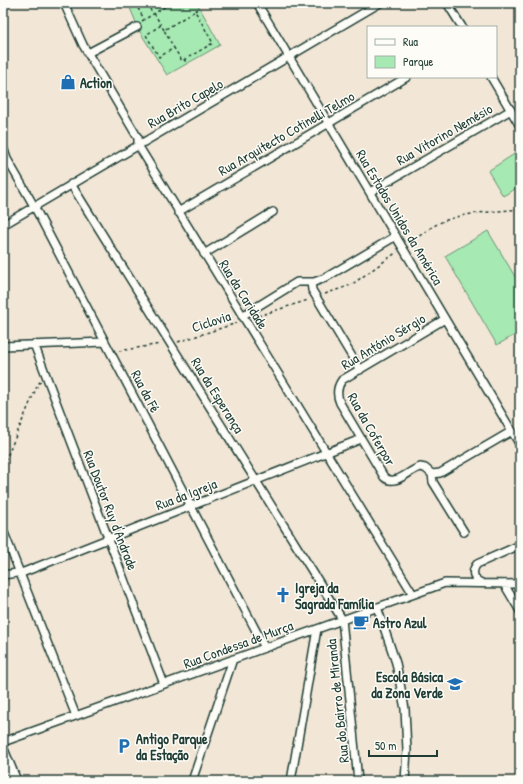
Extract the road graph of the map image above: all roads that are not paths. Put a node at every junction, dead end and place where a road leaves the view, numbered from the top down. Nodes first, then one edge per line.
1 (64, 3) edge
2 (257, 3) edge
3 (380, 3) edge
4 (447, 3) edge
5 (461, 26) edge
6 (137, 27) road end
7 (88, 53) junction
8 (290, 56) junction
9 (406, 78) edge
10 (492, 78) edge
11 (511, 110) junction
12 (329, 123) junction
13 (520, 126) edge
14 (138, 146) junction
15 (3, 147) edge
16 (71, 184) junction
17 (370, 192) junction
18 (34, 206) junction
19 (178, 212) junction
20 (272, 212) dead end
21 (3, 225) edge
22 (396, 236) junction
23 (204, 254) junction
24 (311, 282) junction
25 (244, 318) junction
26 (445, 319) junction
27 (105, 342) junction
28 (34, 344) junction
29 (3, 346) edge
30 (360, 370) junction
31 (337, 389) joint
32 (512, 431) junction
33 (362, 439) junction
34 (520, 445) edge
35 (326, 453) junction
36 (432, 474) junction
37 (256, 481) junction
38 (191, 506) junction
39 (3, 530) edge
40 (464, 532) dead end
41 (108, 539) junction
42 (520, 545) edge
43 (20, 572) junction
44 (3, 575) edge
45 (484, 584) junction
46 (504, 584) junction
47 (520, 584) edge
48 (413, 594) junction
49 (377, 607) junction
50 (520, 612) edge
51 (342, 619) junction
52 (317, 629) junction
53 (265, 648) junction
54 (233, 659) junction
55 (164, 684) junction
56 (76, 716) junction
57 (3, 742) edge
58 (3, 752) edge
59 (3, 771) edge
60 (7, 781) edge
61 (15, 781) edge
62 (192, 781) edge
63 (291, 781) edge
64 (358, 781) edge
65 (405, 781) edge

1 - 7 street, Rua da Caridade
2 - 8 street, Rua Estados Unidos da América
3 - 8 street, Rua Brito Capelo
4 - 5 street
6 - 7 street
7 - 14 street, Rua da Caridade
8 - 12 street, Rua Estados Unidos da América
8 - 14 street, Rua Brito Capelo
9 - 12 street, Rua Arquitecto Cotinelli Telmo
10 - 11 street
11 - 13 street
11 - 17 street, Rua Vitorino Nemésio
12 - 17 street, Rua Estados Unidos da América
12 - 19 street, Rua Arquitecto Cotinelli Telmo
14 - 16 street, Rua Brito Capelo
14 - 19 street, Rua da Caridade
15 - 18 street, Rua da Fé
16 - 18 street, Rua Brito Capelo
16 - 37 street, Rua da Esperança
17 - 22 street, Rua Estados Unidos da América
18 - 21 street, Rua Brito Capelo
18 - 27 street, Rua da Fé
19 - 23 street, Rua da Caridade
20 - 23 street
22 - 24 street
22 - 26 street, Rua Estados Unidos da América
23 - 25 street, Rua da Caridade
24 - 25 street
24 - 30 street
25 - 35 street, Rua da Caridade
26 - 30 street, Rua António Sérgio
26 - 32 street, Rua Estados Unidos da América
27 - 28 street
27 - 38 street, Rua da Fé
28 - 29 street
28 - 41 street, Rua Doutor Ruy d'Andrade
30 - 31 street, Rua António Sérgio
31 - 33 street, Rua da Coferpor
32 - 34 street, Rua Estados Unidos da América
32 - 36 street
33 - 35 street, Rua da Igreja
33 - 36 street, Rua da Coferpor
35 - 37 street, Rua da Igreja
35 - 48 street, Rua da Caridade
36 - 40 street
37 - 38 street, Rua da Igreja
37 - 51 street, Rua da Esperança
38 - 41 street, Rua da Igreja
38 - 53 street, Rua da Fé
39 - 43 street
41 - 43 street, Rua da Igreja
41 - 55 street, Rua Doutor Ruy d'Andrade
42 - 45 street
43 - 44 street, Rua da Igreja
43 - 56 street
45 - 46 street, Rua Condessa de Murça
45 - 48 street, Rua Condessa de Murça
46 - 47 street, Rua Condessa de Murça
46 - 50 street
48 - 49 street, Rua Condessa de Murça
49 - 51 street, Rua Condessa de Murça
49 - 65 street
51 - 52 street, Rua Condessa de Murça
51 - 64 street, Rua do Bairro de Miranda
52 - 53 street, Rua Condessa de Murça
52 - 63 street
53 - 54 street, Rua Condessa de Murça
54 - 55 street, Rua Condessa de Murça
54 - 62 street
55 - 56 street, Rua Condessa de Murça
56 - 57 street, Rua Condessa de Murça
58 - 61 street
59 - 60 street

